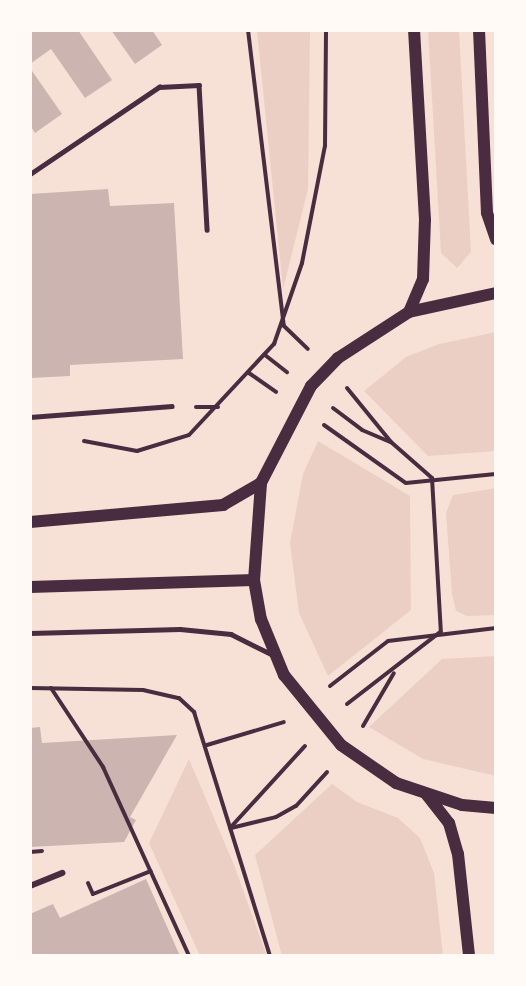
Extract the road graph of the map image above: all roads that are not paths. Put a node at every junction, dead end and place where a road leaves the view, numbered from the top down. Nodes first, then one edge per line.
1 (414, 30) edge
2 (479, 30) edge
3 (30, 174) edge
4 (207, 230) dead end
5 (496, 239) edge
6 (496, 293) edge
7 (410, 312) junction
8 (171, 406) dead end
9 (30, 417) edge
10 (261, 483) junction
11 (30, 522) edge
12 (254, 580) junction
13 (30, 587) edge
14 (30, 633) edge
15 (274, 655) junction
16 (427, 795) junction
17 (496, 808) edge
18 (63, 873) dead end
19 (30, 886) edge
20 (469, 956) edge

1 - 7 main road
2 - 5 main road
3 - 4 lane
6 - 7 main road
7 - 10 main road
8 - 9 lane
10 - 11 main road
10 - 12 main road
12 - 13 main road
12 - 15 main road
14 - 15 lane
15 - 16 main road
16 - 17 main road
16 - 20 main road
18 - 19 street

